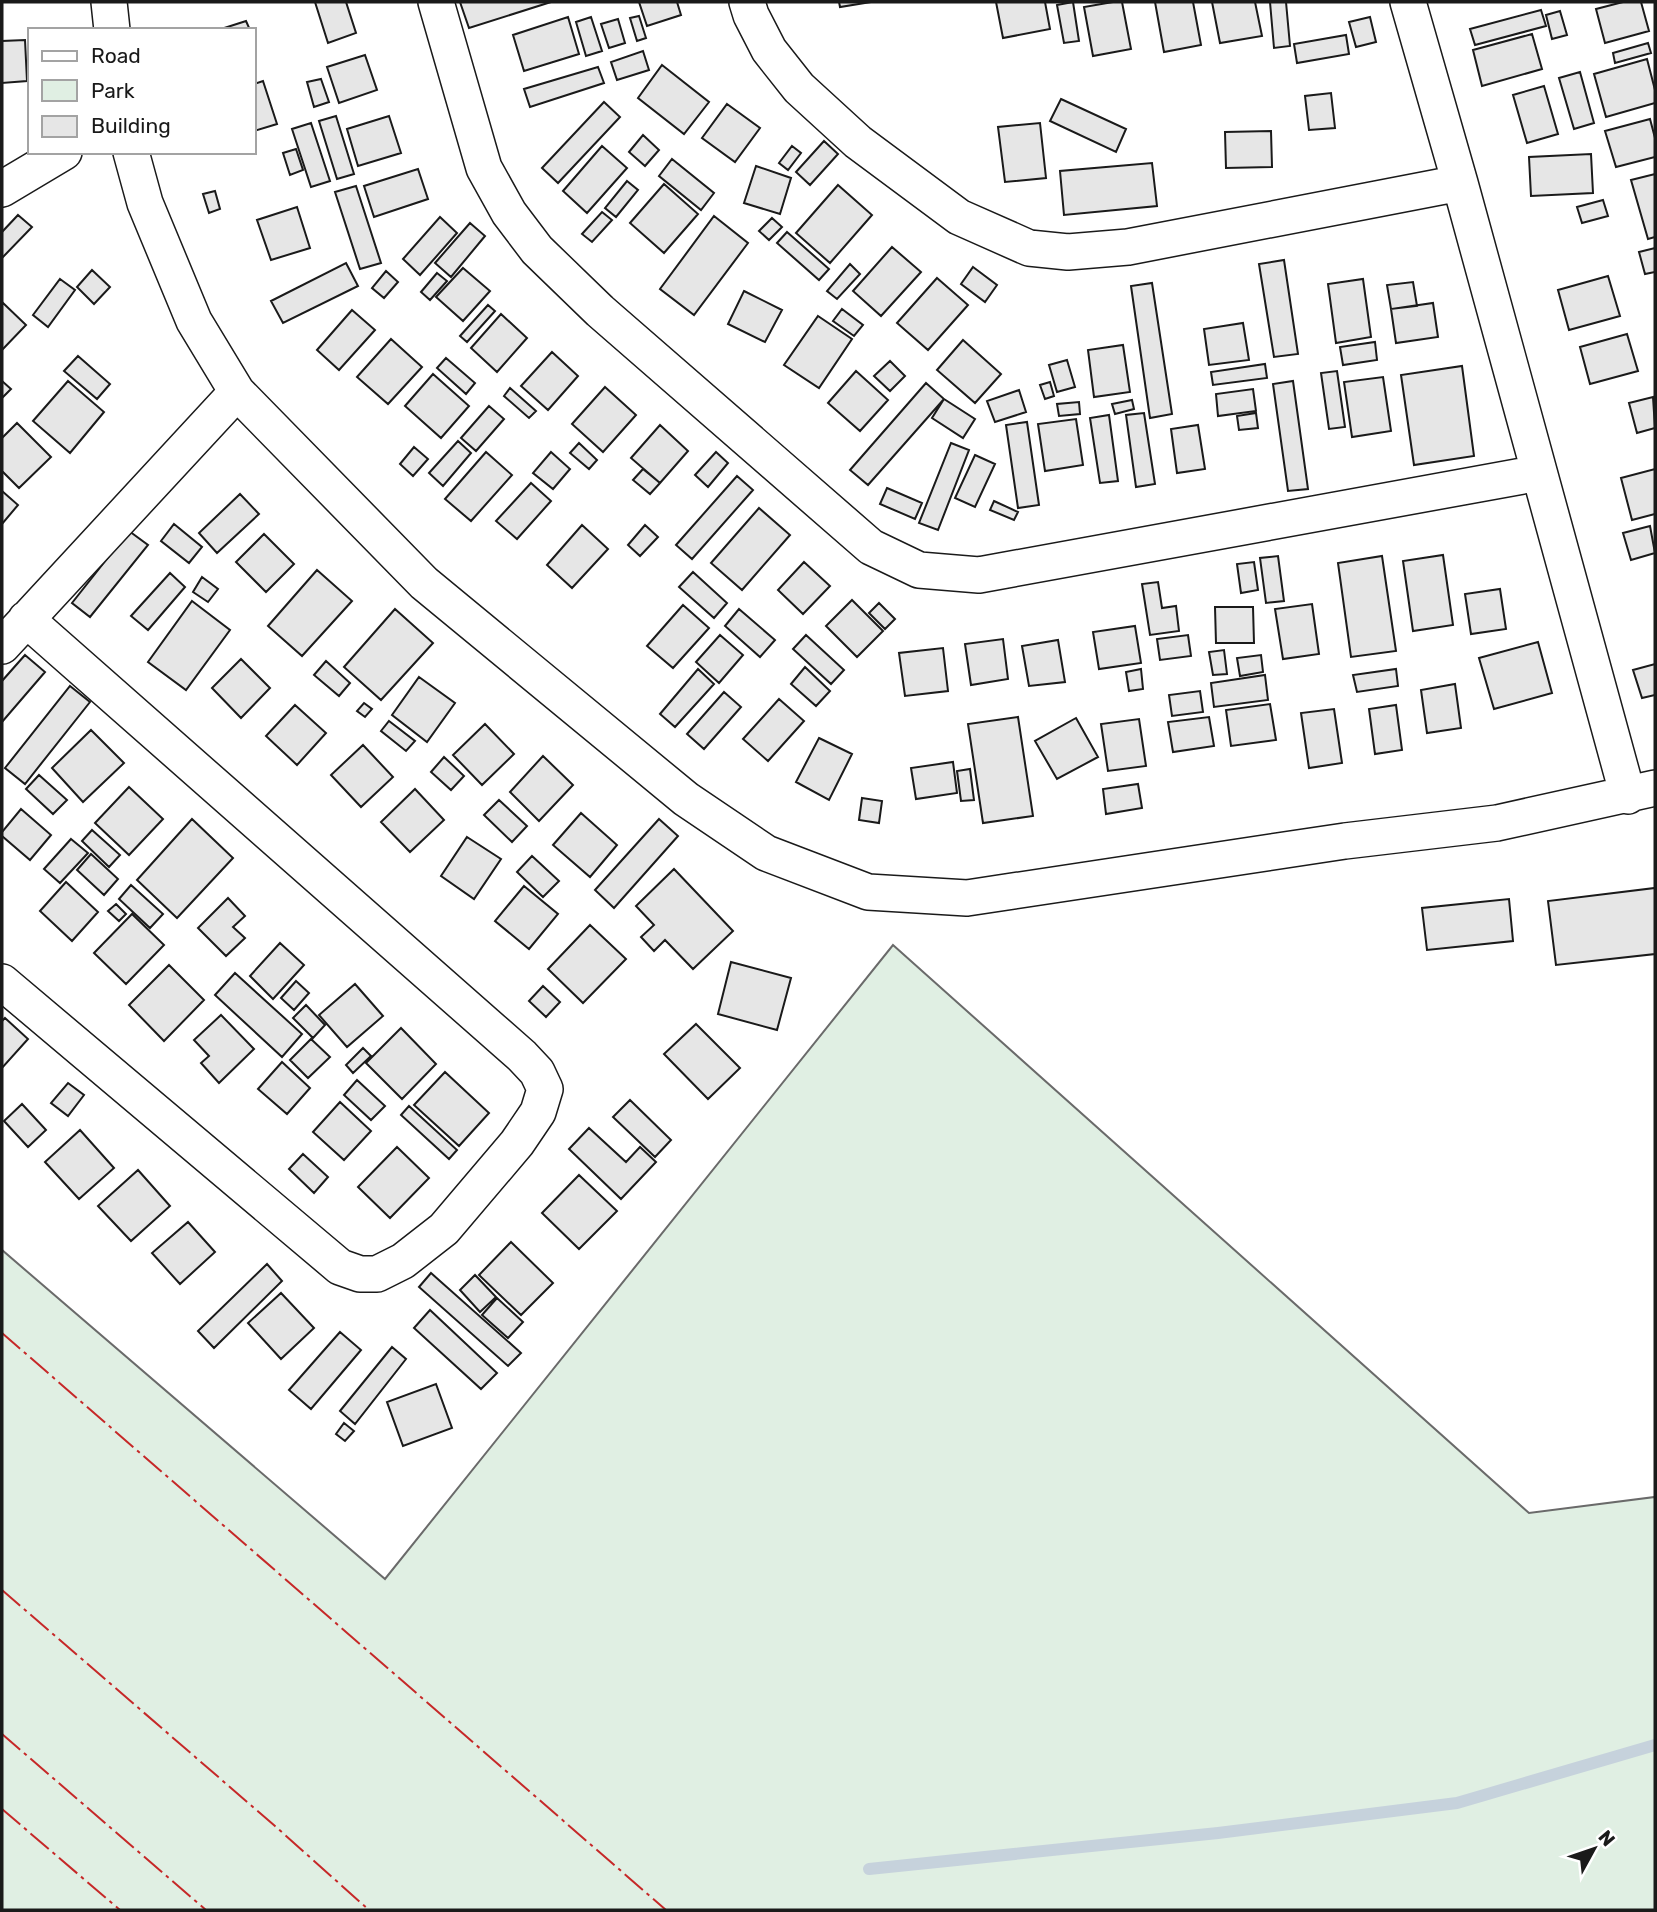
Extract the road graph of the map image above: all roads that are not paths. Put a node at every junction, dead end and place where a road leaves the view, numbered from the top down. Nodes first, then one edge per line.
1 (108, 2) edge
2 (436, 2) edge
3 (747, 2) edge
4 (1408, 2) edge
5 (112, 28) edge
6 (61, 154) edge
7 (132, 154) edge
8 (1460, 183) junction
9 (2, 189) edge
10 (237, 392) junction
11 (1539, 473) junction
12 (26, 619) junction
13 (2, 646) edge
14 (1642, 792) edge
15 (2, 982) edge

1 - 5 street
2 - 11 street
3 - 8 street
4 - 8 street
6 - 9 street
7 - 10 street
8 - 11 street
10 - 12 street
10 - 14 street
11 - 14 street
12 - 13 street
12 - 15 street

